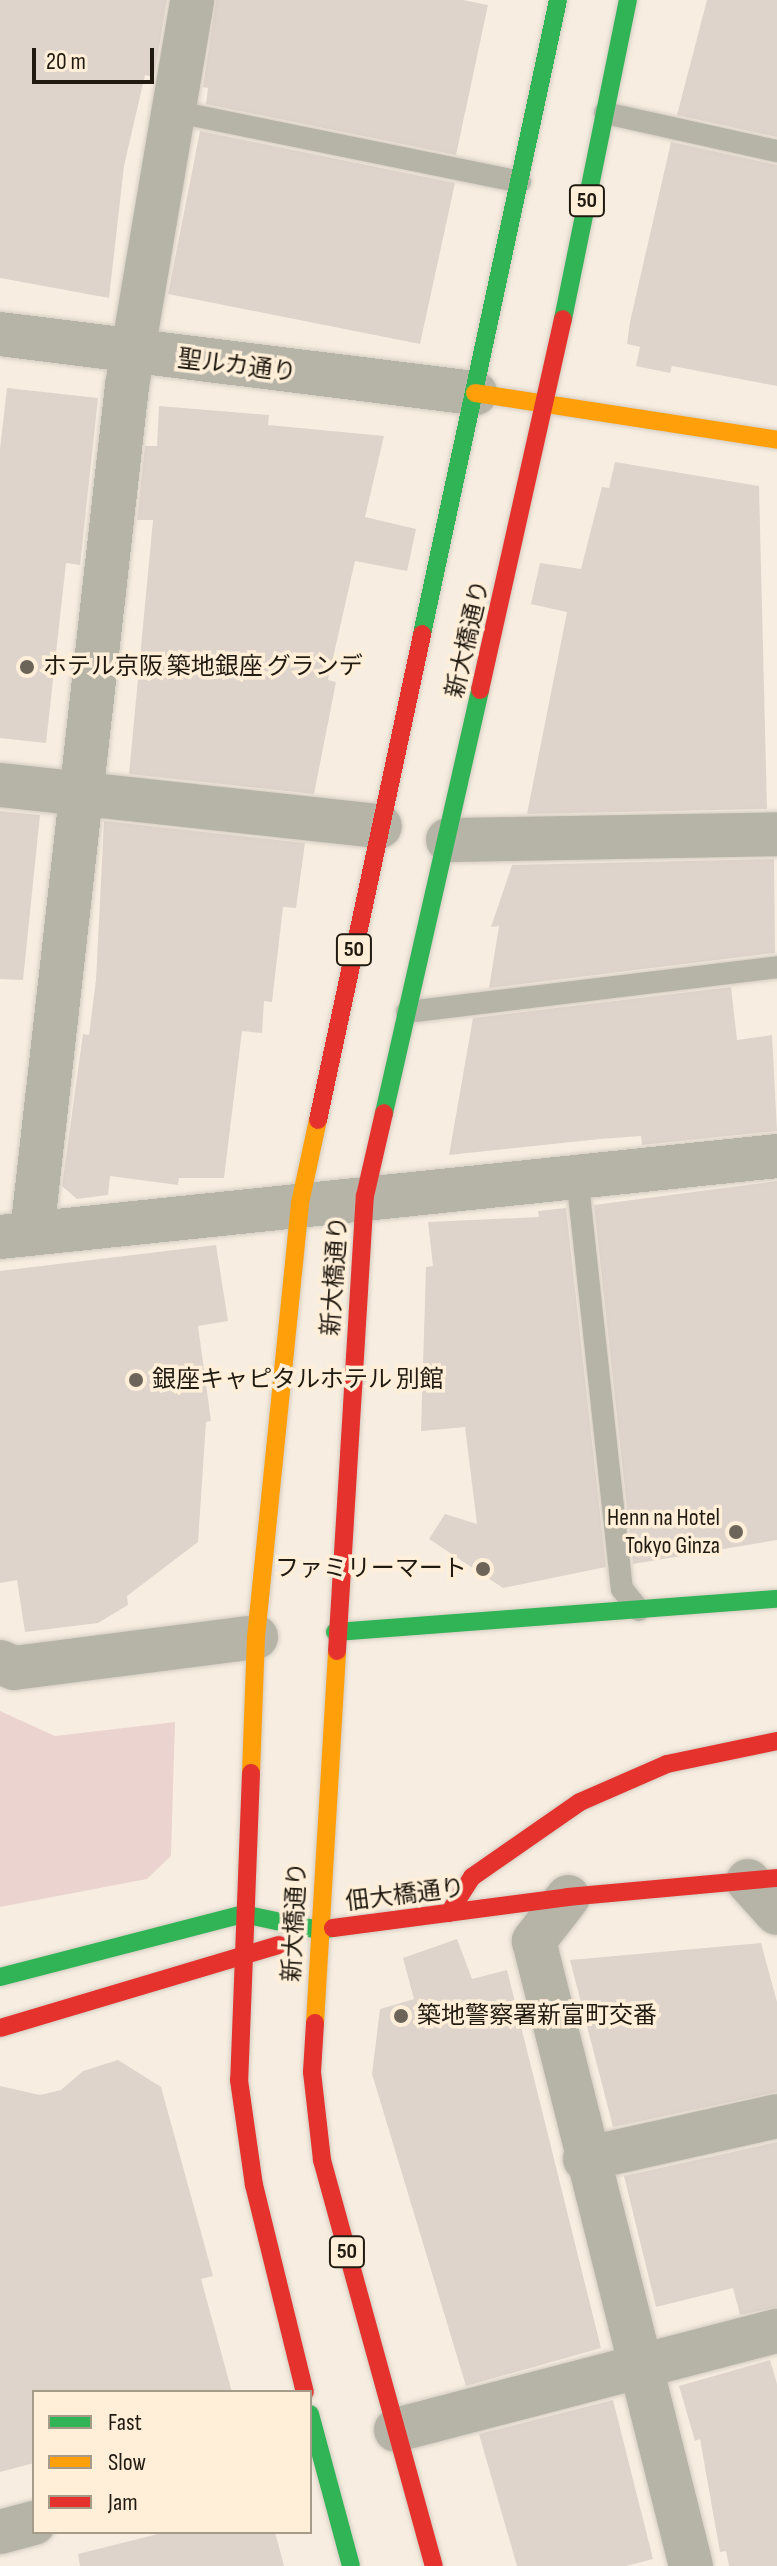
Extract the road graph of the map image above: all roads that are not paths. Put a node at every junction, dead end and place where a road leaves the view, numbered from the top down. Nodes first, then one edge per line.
1 (192, 0) edge
2 (556, 0) edge
3 (628, 0) edge
4 (172, 111) junction
5 (605, 113) junction
6 (777, 151) edge
7 (520, 182) junction
8 (0, 334) edge
9 (131, 353) junction
10 (475, 393) junction
11 (546, 403) junction
12 (777, 440) edge
13 (0, 785) edge
14 (82, 794) junction
15 (380, 826) junction
16 (777, 834) edge
17 (448, 840) junction
18 (777, 967) edge
19 (407, 1012) junction
20 (777, 1156) edge
21 (577, 1176) junction
22 (365, 1196) junction
23 (300, 1203) junction
24 (16, 1235) edge
25 (777, 1599) edge
26 (640, 1611) junction
27 (335, 1632) junction
28 (256, 1637) junction
29 (0, 1662) edge
30 (777, 1741) edge
31 (762, 1880) edge
32 (568, 1897) junction
33 (449, 1913) junction
34 (777, 1913) edge
35 (243, 1914) junction
36 (319, 1930) junction
37 (242, 1959) junction
38 (0, 1977) edge
39 (0, 2028) edge
40 (777, 2116) edge
41 (585, 2159) junction
42 (777, 2331) edge
43 (641, 2366) junction
44 (305, 2390) edge
45 (396, 2430) junction
46 (312, 2433) edge
47 (32, 2524) edge
48 (0, 2532) edge
49 (351, 2566) edge
50 (434, 2566) edge
51 (691, 2566) edge

1 - 4 street
2 - 7 main road, 新大橋通り / 50
3 - 5 main road, 新大橋通り / 50
4 - 7 lane
4 - 9 street
5 - 6 lane
5 - 11 main road, 新大橋通り / 50
7 - 10 main road, 新大橋通り / 50
8 - 9 street, 聖ルカ通り
9 - 10 street, 聖ルカ通り
9 - 14 street
10 - 11 main road
10 - 15 main road, 新大橋通り / 50
11 - 12 main road
11 - 17 main road, 新大橋通り / 50
13 - 14 street
14 - 15 street
14 - 24 street
15 - 23 main road, 新大橋通り / 50
16 - 17 street
17 - 19 main road, 新大橋通り / 50
18 - 19 lane
19 - 22 main road, 新大橋通り / 50
20 - 21 street
21 - 22 street
21 - 26 lane
22 - 23 street
22 - 27 main road, 新大橋通り / 50
23 - 24 street
23 - 28 main road, 新大橋通り / 50
25 - 26 main road
26 - 27 main road
27 - 36 main road, 新大橋通り / 50
28 - 29 street
28 - 35 main road, 新大橋通り / 50
30 - 33 main road
31 - 32 main road, 佃大橋通り
31 - 34 street
32 - 33 main road, 佃大橋通り
32 - 41 street
33 - 36 main road, 佃大橋通り
35 - 36 main road, 佃大橋通り
35 - 37 main road, 新大橋通り / 50
35 - 38 main road, 佃大橋通り
36 - 37 main road
36 - 45 main road, 新大橋通り / 50
37 - 39 main road
37 - 44 main road, 新大橋通り / 50
40 - 41 street
41 - 43 street
42 - 43 street
43 - 45 street
43 - 51 street
45 - 50 main road, 新大橋通り / 50
46 - 49 main road
47 - 48 street

